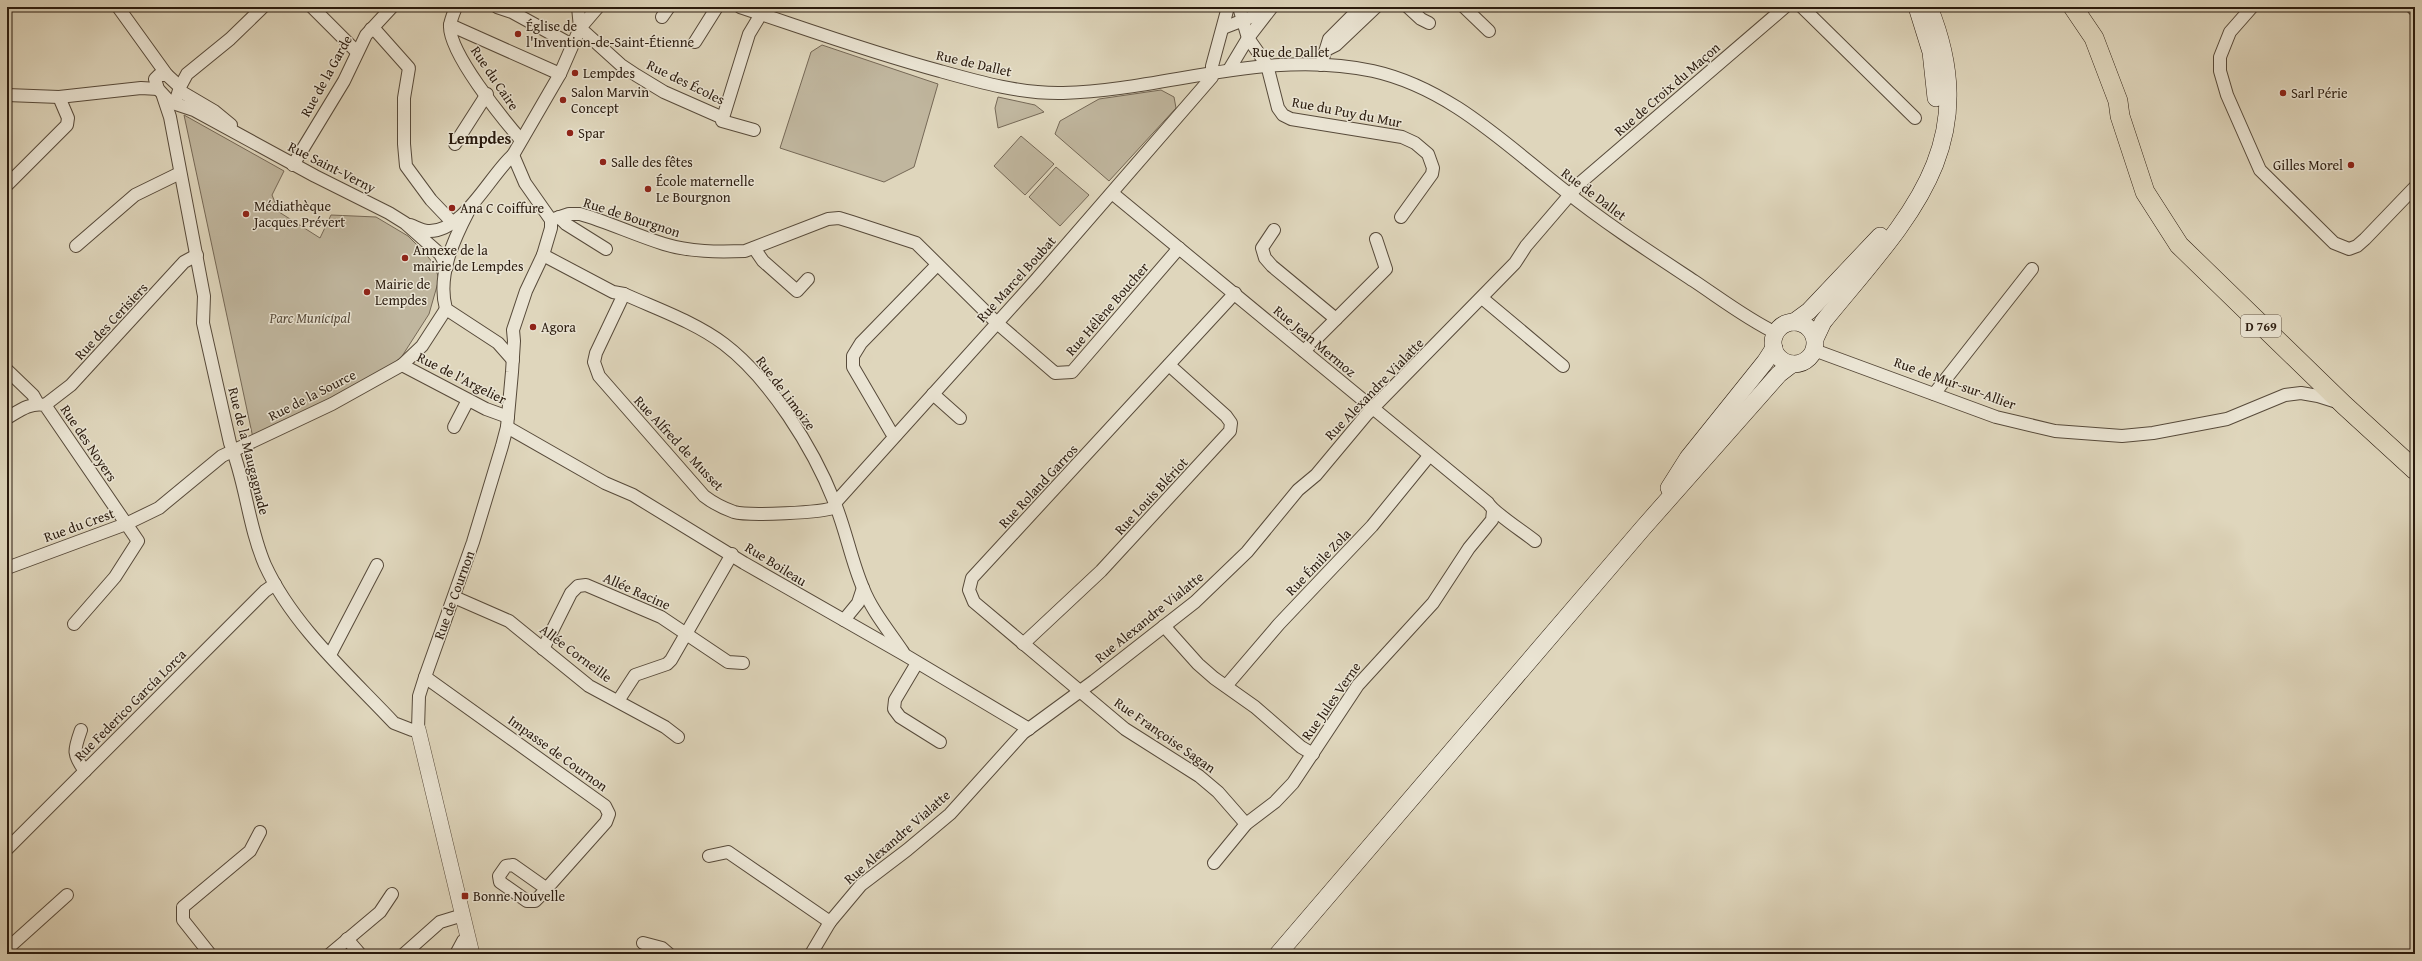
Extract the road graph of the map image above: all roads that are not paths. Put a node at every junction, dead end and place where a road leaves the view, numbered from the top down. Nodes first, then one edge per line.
1 (118, 7) edge
2 (263, 7) edge
3 (312, 7) edge
4 (392, 7) edge
5 (456, 7) edge
6 (496, 7) edge
7 (578, 7) edge
8 (598, 7) edge
9 (717, 7) edge
10 (740, 7) edge
11 (1228, 7) edge
12 (1239, 7) edge
13 (1361, 7) edge
14 (1376, 7) edge
15 (1408, 7) edge
16 (1464, 7) edge
17 (1785, 7) edge
18 (1802, 7) edge
19 (1917, 7) edge
20 (1929, 7) edge
21 (2073, 7) edge
22 (2252, 7) edge
23 (2412, 7) edge
24 (1270, 9) edge
25 (514, 10) edge
26 (2415, 10) edge
27 (761, 14) junction
28 (1429, 23) dead end
29 (450, 25) junction
30 (580, 28) junction
31 (371, 29) junction
32 (1248, 29) junction
33 (1222, 31) junction
34 (1489, 32) dead end
35 (695, 42) dead end
36 (572, 45) junction
37 (1326, 50) junction
38 (357, 52) junction
39 (1267, 65) junction
40 (1321, 65) junction
41 (1230, 68) junction
42 (1212, 72) junction
43 (560, 74) junction
44 (164, 89) junction
45 (180, 89) junction
46 (487, 94) junction
47 (7, 95) edge
48 (59, 97) junction
49 (723, 118) junction
50 (1915, 118) dead end
51 (754, 130) dead end
52 (245, 137) junction
53 (521, 140) junction
54 (455, 144) dead end
55 (513, 155) junction
56 (293, 165) junction
57 (180, 173) junction
58 (7, 185) edge
59 (2415, 186) edge
60 (1112, 193) junction
61 (1570, 195) junction
62 (470, 207) junction
63 (1401, 217) dead end
64 (555, 219) junction
65 (452, 222) junction
66 (405, 223) junction
67 (1274, 230) dead end
68 (1376, 239) dead end
69 (76, 246) dead end
70 (754, 248) junction
71 (1180, 248) junction
72 (606, 249) dead end
73 (197, 255) junction
74 (543, 256) junction
75 (937, 265) junction
76 (447, 267) junction
77 (2032, 269) dead end
78 (808, 279) dead end
79 (1235, 293) junction
80 (624, 294) junction
81 (1482, 298) junction
82 (446, 309) junction
83 (1336, 319) junction
84 (1794, 322) junction
85 (997, 323) junction
86 (513, 330) junction
87 (1775, 340) junction
88 (498, 343) junction
89 (1814, 344) junction
90 (1304, 351) junction
91 (513, 360) junction
92 (402, 364) junction
93 (1792, 364) junction
94 (1170, 365) junction
95 (1563, 366) dead end
96 (7, 370) edge
97 (933, 394) junction
98 (1934, 394) junction
99 (468, 400) junction
100 (41, 404) junction
101 (2344, 405) junction
102 (1372, 409) junction
103 (7, 418) edge
104 (960, 418) dead end
105 (507, 422) junction
106 (454, 427) dead end
107 (896, 435) junction
108 (233, 450) junction
109 (1429, 456) junction
110 (2415, 470) edge
111 (836, 505) junction
112 (159, 508) joint
113 (1493, 511) junction
114 (126, 524) junction
115 (1643, 528) junction
116 (1535, 541) dead end
117 (732, 554) junction
118 (377, 566) dead end
119 (7, 568) edge
120 (275, 584) junction
121 (863, 588) junction
122 (454, 597) junction
123 (880, 619) junction
124 (844, 620) junction
125 (74, 624) dead end
126 (1164, 626) junction
127 (866, 632) junction
128 (686, 633) junction
129 (1023, 644) junction
130 (543, 648) junction
131 (330, 655) junction
132 (904, 655) junction
133 (743, 663) dead end
134 (917, 663) junction
135 (425, 677) junction
136 (1226, 686) junction
137 (1080, 690) junction
138 (618, 701) junction
139 (418, 729) junction
140 (1029, 729) junction
141 (81, 730) dead end
142 (678, 737) dead end
143 (940, 742) dead end
144 (1313, 754) junction
145 (85, 771) junction
146 (1246, 824) junction
147 (260, 832) dead end
148 (7, 849) edge
149 (709, 856) dead end
150 (1214, 863) dead end
151 (547, 889) dead end
152 (392, 894) dead end
153 (66, 895) dead end
154 (463, 915) junction
155 (830, 922) junction
156 (468, 937) junction
157 (347, 939) junction
158 (643, 943) dead end
159 (7, 949) edge
160 (210, 954) edge
161 (330, 954) edge
162 (360, 954) edge
163 (404, 954) edge
164 (456, 954) edge
165 (472, 954) edge
166 (669, 954) edge
167 (811, 954) edge
168 (1278, 954) edge

1 - 44 street, Rue de la Maugagnade
2 - 45 street
3 - 38 street
4 - 31 street, Rue de la Garde
5 - 29 street
6 - 25 street
7 - 30 street
8 - 30 street
9 - 35 street
10 - 27 street, Rue de Dallet
11 - 33 street, Rue Marcel Boubat
12 - 32 street
13 - 37 street
14 - 37 street
15 - 28 street
16 - 34 street
17 - 61 street, Rue de Croix du Maçon
18 - 50 street
19 - 84 main road
20 - 89 main road
21 - 101 main road, D 769
22 - 59 street
23 - 26 street
24 - 32 street
25 - 36 street
27 - 42 street, Rue de Dallet
27 - 49 street
29 - 43 street
29 - 46 street, Rue du Caire
30 - 36 street
30 - 49 street, Rue des Écoles
31 - 38 street, Rue de la Garde
31 - 65 street
32 - 33 street
32 - 39 street
32 - 41 street
33 - 42 street, Rue Marcel Boubat
36 - 43 street
37 - 40 street
38 - 56 street, Rue de la Garde
39 - 40 street, Rue de Dallet
39 - 41 street, Rue de Dallet
39 - 63 street, Rue du Puy du Mur
40 - 61 street, Rue de Dallet
41 - 42 street, Rue de Dallet
42 - 60 street, Rue Marcel Boubat
43 - 53 street
44 - 45 street, Rue Saint-Verny
44 - 45 street
44 - 48 street, Rue Saint-Verny
44 - 52 street, Rue Saint-Verny
44 - 57 street, Rue de la Maugagnade
45 - 52 street, Rue Saint-Verny
46 - 53 street, Rue du Caire
46 - 54 street
47 - 48 street, Rue Saint-Verny
48 - 58 street
49 - 51 street, Rue des Écoles
52 - 56 street, Rue Saint-Verny
53 - 55 street
55 - 62 street
55 - 64 street
56 - 66 street, Rue Saint-Verny
57 - 69 street
57 - 73 street, Rue de la Maugagnade
60 - 71 street, Rue Jean Mermoz
60 - 85 street, Rue Marcel Boubat
61 - 81 street, Rue Alexandre Vialatte
61 - 87 street, Rue de Dallet
62 - 65 street
62 - 76 street
64 - 70 street, Rue de Bourgnon
64 - 72 street
64 - 74 street
65 - 66 street
66 - 76 street
67 - 83 street
68 - 83 street
70 - 75 street, Rue de Bourgnon
70 - 78 street
71 - 79 street, Rue Jean Mermoz
71 - 85 street, Rue Hélène Boucher
73 - 100 street, Rue des Cerisiers
73 - 108 street, Rue de la Maugagnade
74 - 80 street, Rue de Limoize
74 - 86 street
75 - 85 street, Rue de Bourgnon
75 - 107 street
76 - 82 street
77 - 98 street
79 - 90 street, Rue Jean Mermoz
79 - 94 street, Rue Roland Garros
80 - 111 street, Rue de Limoize
80 - 111 street, Rue Alfred de Musset
81 - 95 street
81 - 102 street, Rue Alexandre Vialatte
82 - 88 street
82 - 92 street, Rue de la Source
83 - 90 street
84 - 87 main road
84 - 89 main road
85 - 97 street, Rue Marcel Boubat
86 - 88 street
86 - 91 street, Rue de Cournon
87 - 93 main road
87 - 115 main road
88 - 91 street
89 - 93 main road
89 - 98 street, Rue de Mur-sur-Allier
90 - 102 street, Rue Jean Mermoz
91 - 105 street, Rue de Cournon
92 - 99 street, Rue de l'Argelier
92 - 108 street, Rue de la Source
93 - 115 main road
94 - 129 street, Rue Roland Garros
94 - 129 street, Rue Louis Blériot
96 - 100 street, Rue des Noyers
97 - 104 street
97 - 107 street, Rue Marcel Boubat
98 - 101 street, Rue de Mur-sur-Allier
99 - 105 street, Rue de l'Argelier
99 - 106 street
100 - 103 street, Rue des Cerisiers
100 - 114 street, Rue des Noyers
101 - 110 main road, D 769
102 - 109 street, Rue Jean Mermoz
102 - 126 street, Rue Alexandre Vialatte
105 - 117 street, Rue Boileau
105 - 122 street, Rue de Cournon
107 - 111 street, Rue Marcel Boubat
108 - 112 street, Rue de la Source
108 - 120 street, Rue de la Maugagnade
109 - 113 street, Rue Jean Mermoz
109 - 136 street, Rue Émile Zola
111 - 121 street, Rue de Limoize
112 - 114 street, Rue du Crest
113 - 116 street, Rue Jean Mermoz
113 - 144 street, Rue Jules Verne
114 - 119 street, Rue du Crest
114 - 125 street, Rue des Noyers
115 - 168 main road
117 - 124 street, Rue Boileau
117 - 128 street
118 - 131 street
120 - 131 street, Rue de la Maugagnade
120 - 145 street, Rue Federico García Lorca
121 - 123 street, Rue de Limoize
121 - 124 street
122 - 130 street, Allée Corneille
122 - 135 street, Rue de Cournon
123 - 127 street
123 - 132 street, Rue de Limoize
124 - 127 street, Rue Boileau
126 - 136 street
126 - 137 street, Rue Alexandre Vialatte
127 - 132 street, Rue Boileau
128 - 130 street, Allée Racine
128 - 133 street, Allée Racine
128 - 138 street
129 - 137 street, Rue Roland Garros
130 - 138 street, Allée Corneille
131 - 139 street, Rue de la Maugagnade
132 - 134 street, Rue Boileau
134 - 140 street, Rue Boileau
134 - 143 street
135 - 139 street, Rue de Cournon
135 - 151 street, Impasse de Cournon
136 - 144 street
137 - 140 street, Rue Alexandre Vialatte
137 - 146 street, Rue Françoise Sagan
138 - 142 street, Allée Corneille
139 - 154 street, Rue de Cournon
140 - 155 street, Rue Alexandre Vialatte
141 - 145 street
144 - 146 street, Rue Jules Verne
145 - 148 street, Rue Federico García Lorca
146 - 150 street, Rue Jules Verne
147 - 160 street
149 - 155 street
152 - 157 street
153 - 159 street
154 - 156 street, Rue de Cournon
154 - 163 street
155 - 167 street, Rue Alexandre Vialatte
156 - 164 street
156 - 165 street, Rue de Cournon
157 - 161 street
157 - 162 street
158 - 166 street

